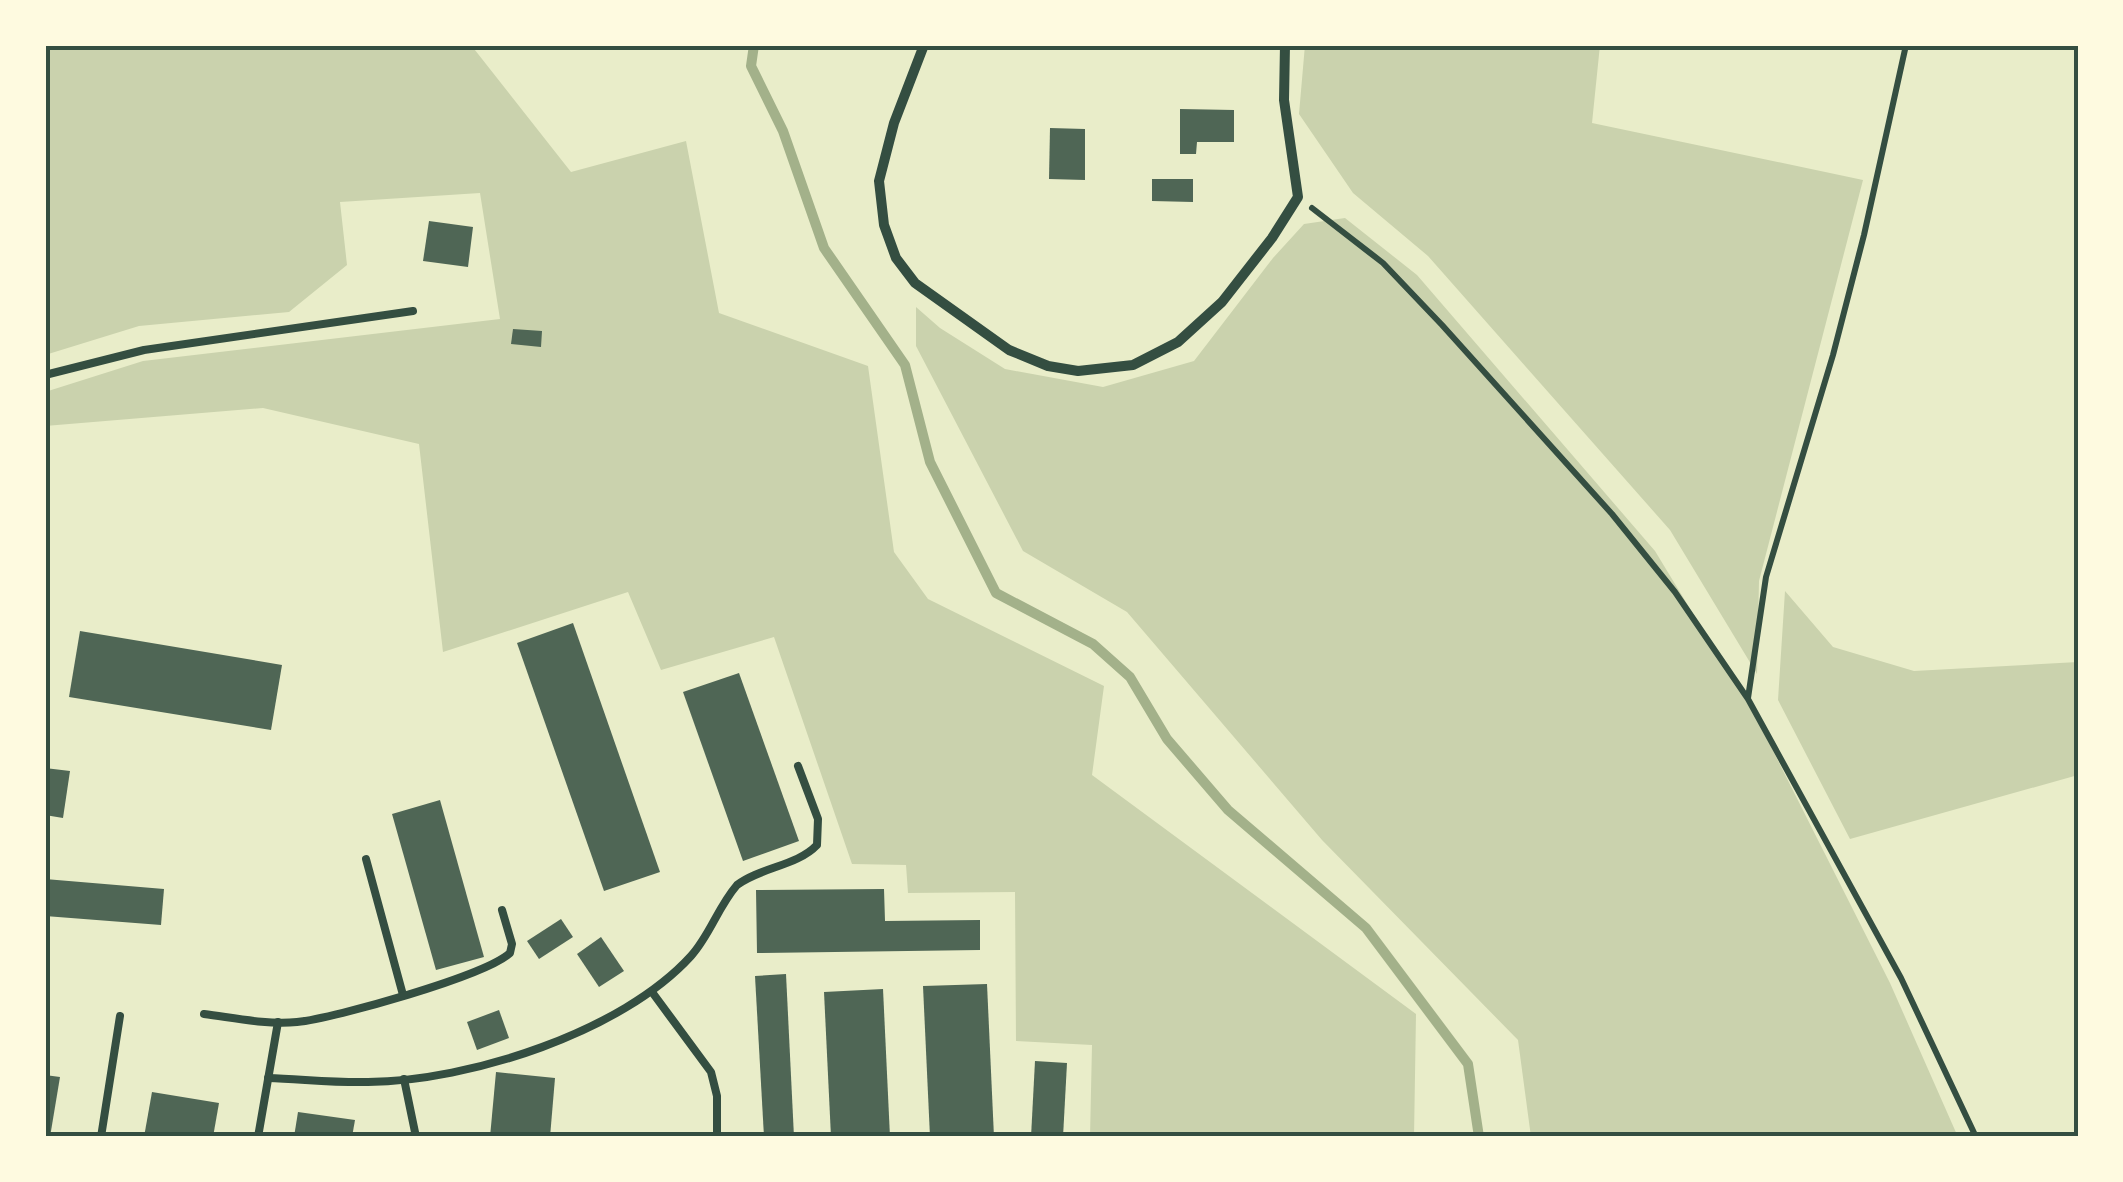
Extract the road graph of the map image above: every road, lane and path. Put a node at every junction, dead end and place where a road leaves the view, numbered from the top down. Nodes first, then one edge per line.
1 (924, 45) edge
2 (1285, 45) edge
3 (1906, 45) edge
4 (1298, 197) junction
5 (412, 311) dead end
6 (45, 375) edge
7 (1748, 699) junction
8 (798, 766) dead end
9 (366, 860) dead end
10 (502, 910) dead end
11 (652, 992) junction
12 (402, 994) junction
13 (204, 1014) dead end
14 (120, 1016) dead end
15 (278, 1022) junction
16 (268, 1078) junction
17 (404, 1079) junction
18 (101, 1137) edge
19 (258, 1137) edge
20 (416, 1137) edge
21 (717, 1137) edge
22 (1976, 1137) edge

1 - 4 street
2 - 4 street
3 - 7 path
4 - 7 path
5 - 6 lane
7 - 22 path
8 - 11 lane
9 - 12 lane
10 - 12 lane
11 - 17 lane
11 - 21 lane
12 - 15 lane
13 - 15 lane
14 - 18 lane
15 - 16 lane
16 - 17 lane
16 - 19 lane
17 - 20 lane

